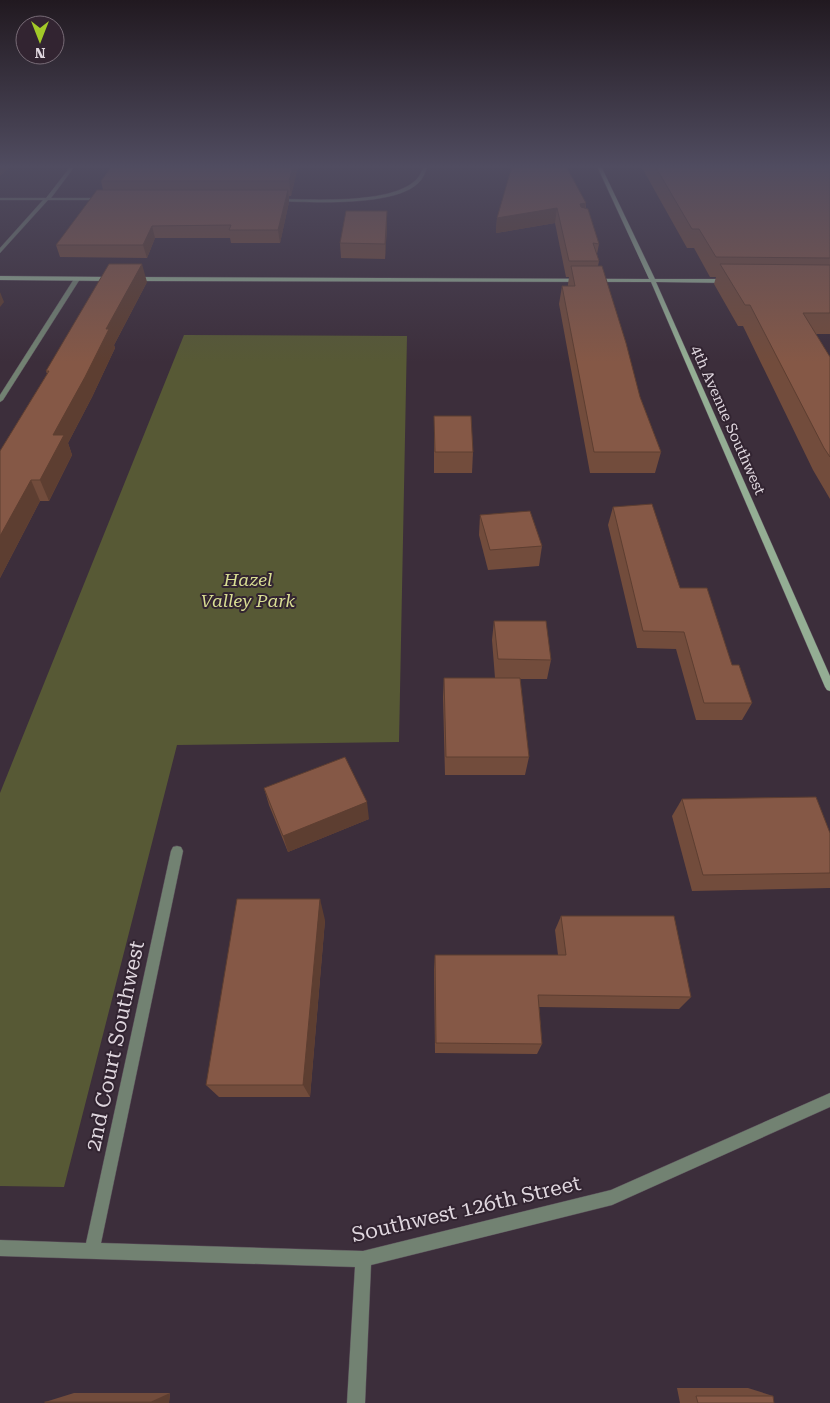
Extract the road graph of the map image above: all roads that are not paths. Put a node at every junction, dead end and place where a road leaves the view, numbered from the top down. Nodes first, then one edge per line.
1 (17, 231) edge
2 (630, 231) edge
3 (0, 251) edge
4 (0, 278) edge
5 (76, 279) junction
6 (115, 279) edge
7 (125, 279) edge
8 (653, 280) junction
9 (740, 281) edge
10 (0, 400) edge
11 (830, 687) edge
12 (177, 851) dead end
13 (830, 1100) edge
14 (0, 1248) edge
15 (92, 1250) junction
16 (363, 1259) junction
17 (356, 1403) edge

1 - 3 street
2 - 8 street, 4th Avenue Southwest
4 - 5 street
5 - 6 street
5 - 10 street
7 - 8 street
8 - 9 street
8 - 11 street, 4th Avenue Southwest
12 - 15 street, 2nd Court Southwest
13 - 16 street, Southwest 126th Street
14 - 15 street, Southwest 126th Street
15 - 16 street, Southwest 126th Street
16 - 17 street

